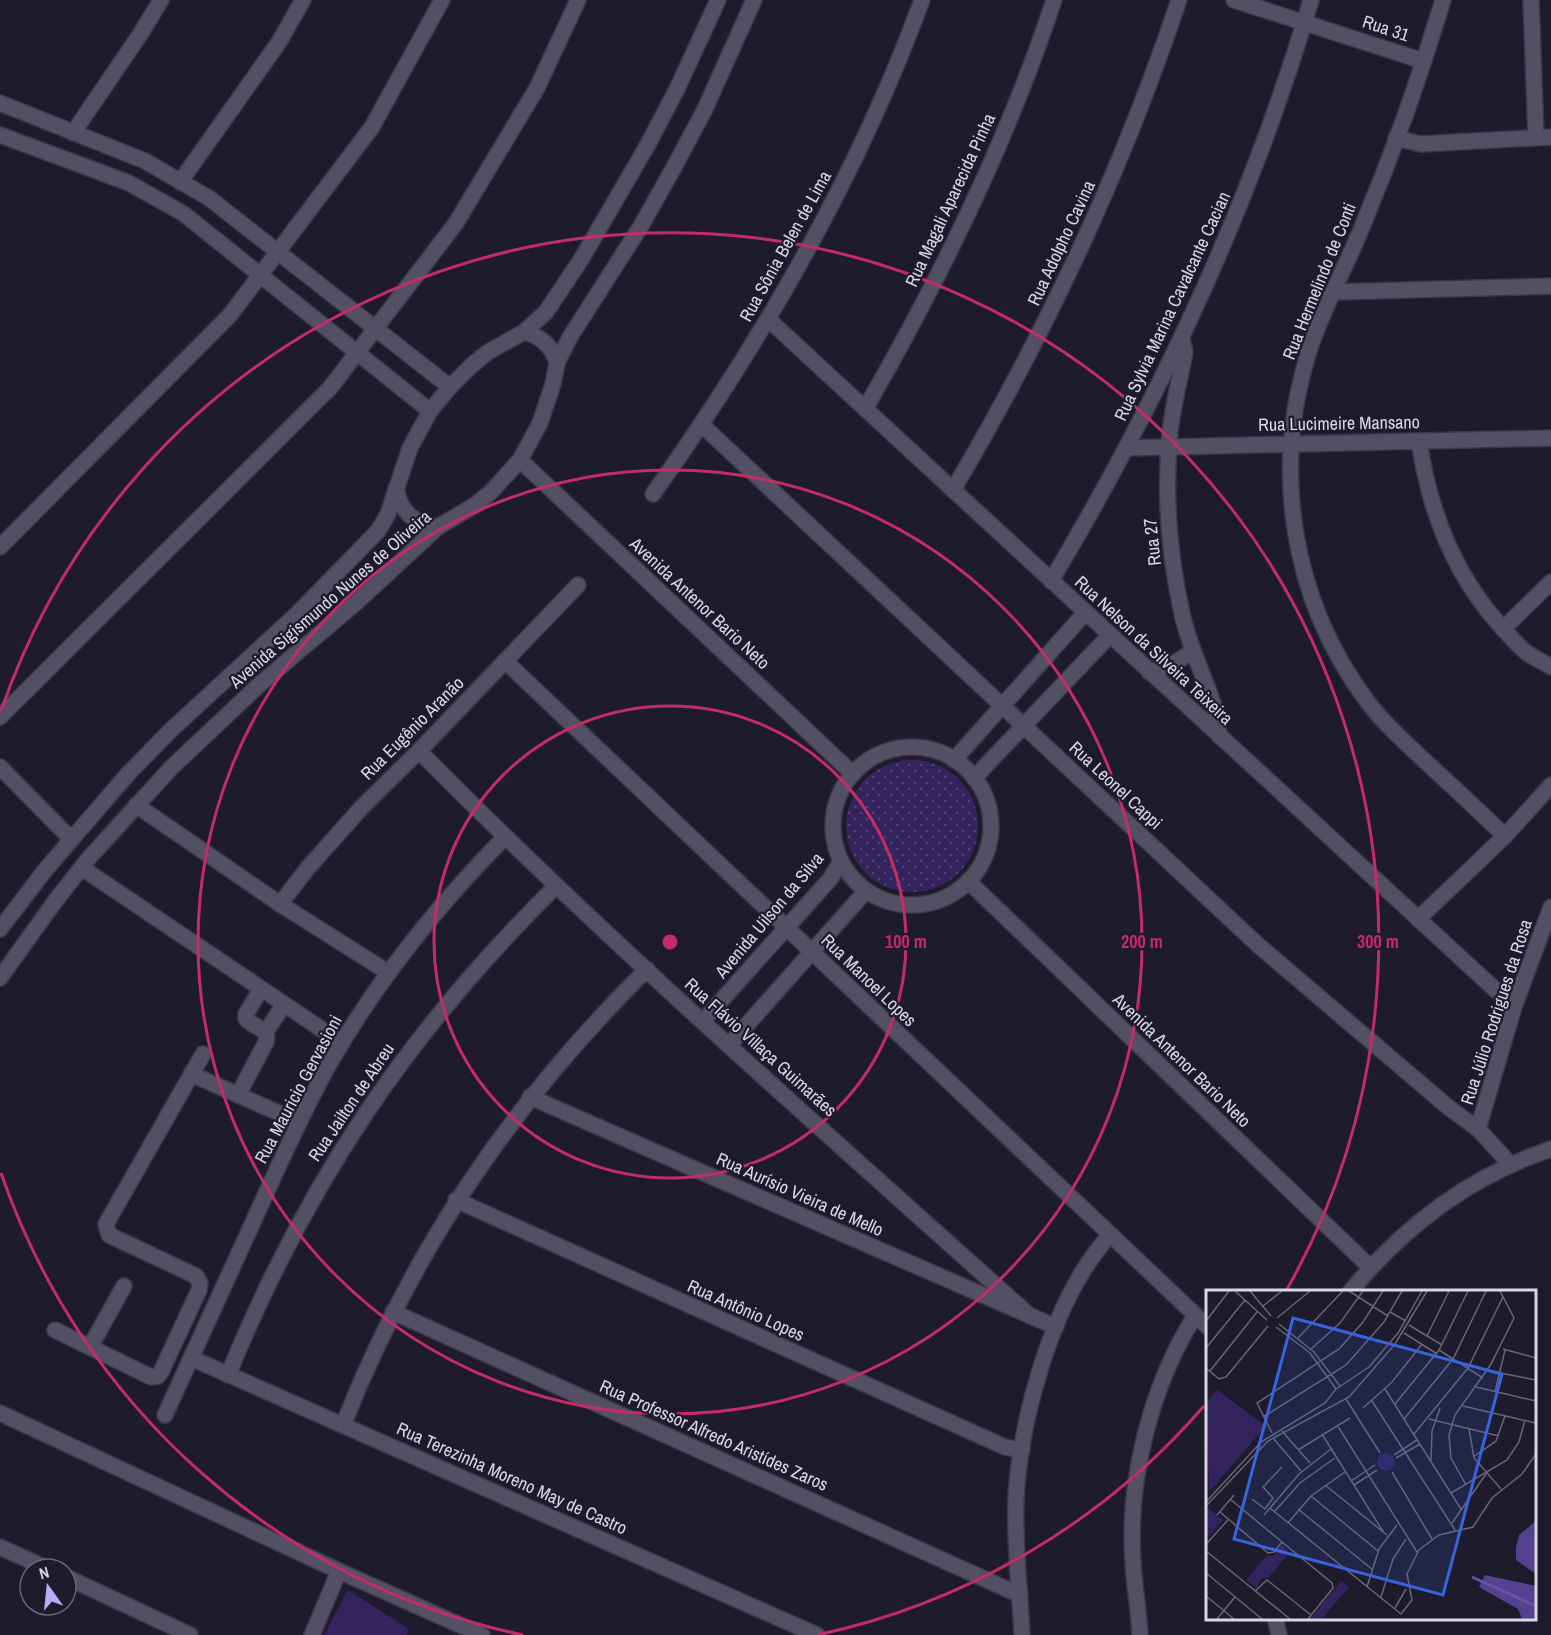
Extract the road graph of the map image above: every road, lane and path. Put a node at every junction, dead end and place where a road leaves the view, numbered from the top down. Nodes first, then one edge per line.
1 (161, 0) edge
2 (303, 0) edge
3 (442, 0) edge
4 (578, 0) edge
5 (718, 0) edge
6 (754, 0) edge
7 (922, 0) edge
8 (1054, 0) edge
9 (1179, 0) edge
10 (1234, 0) edge
11 (1311, 0) edge
12 (1443, 0) edge
13 (1531, 0) edge
14 (1305, 23) junction
15 (1423, 61) junction
16 (0, 103) edge
17 (73, 133) junction
18 (0, 135) edge
19 (1544, 137) edge
20 (1396, 138) junction
21 (180, 182) junction
22 (278, 252) junction
23 (260, 275) junction
24 (1551, 286) edge
25 (1334, 292) junction
26 (769, 320) junction
27 (376, 328) junction
28 (524, 332) junction
29 (1182, 339) junction
30 (357, 353) junction
31 (557, 363) junction
32 (450, 387) junction
33 (865, 409) junction
34 (430, 411) junction
35 (702, 425) junction
36 (1551, 438) edge
37 (1419, 441) junction
38 (1291, 444) junction
39 (1169, 447) junction
40 (1127, 448) junction
41 (520, 460) junction
42 (396, 488) junction
43 (953, 490) junction
44 (653, 494) dead end
45 (438, 527) junction
46 (0, 547) edge
47 (1051, 581) junction
48 (1551, 582) edge
49 (578, 585) dead end
50 (1085, 613) junction
51 (1503, 629) junction
52 (1110, 635) junction
53 (1193, 651) junction
54 (505, 661) junction
55 (1551, 667) edge
56 (1149, 672) junction
57 (1002, 705) junction
58 (0, 717) edge
59 (1024, 726) junction
60 (1219, 736) junction
61 (418, 751) junction
62 (954, 760) junction
63 (0, 767) edge
64 (853, 774) junction
65 (974, 778) junction
66 (1551, 785) edge
67 (136, 805) junction
68 (1505, 836) junction
69 (504, 838) junction
70 (71, 839) junction
71 (841, 861) junction
72 (82, 868) junction
73 (968, 881) junction
74 (556, 886) junction
75 (866, 891) junction
76 (280, 904) junction
77 (1551, 907) edge
78 (1418, 920) junction
79 (0, 929) edge
80 (786, 929) junction
81 (812, 952) junction
82 (647, 969) junction
83 (389, 973) junction
84 (0, 978) edge
85 (261, 989) junction
86 (284, 1004) junction
87 (1514, 1008) junction
88 (703, 1021) junction
89 (266, 1032) junction
90 (342, 1043) junction
91 (729, 1045) junction
92 (203, 1054) dead end
93 (191, 1074) junction
94 (238, 1095) junction
95 (530, 1097) junction
96 (290, 1119) dead end
97 (1478, 1129) junction
98 (1551, 1149) edge
99 (1511, 1165) junction
100 (456, 1200) junction
101 (1109, 1235) junction
102 (1370, 1267) junction
103 (124, 1286) dead end
104 (1352, 1290) edge
105 (393, 1312) junction
106 (1030, 1316) junction
107 (1195, 1316) junction
108 (1206, 1325) edge
109 (1056, 1327) junction
110 (55, 1330) dead end
111 (90, 1347) junction
112 (191, 1358) junction
113 (228, 1375) junction
114 (0, 1413) edge
115 (165, 1415) dead end
116 (343, 1425) junction
117 (1022, 1450) junction
118 (0, 1546) edge
119 (23, 1557) edge
120 (339, 1571) junction
121 (78, 1583) edge
122 (1020, 1594) junction
123 (1275, 1620) edge
124 (190, 1635) edge
125 (312, 1635) edge
126 (482, 1635) edge
127 (817, 1635) edge
128 (1022, 1635) edge
129 (1140, 1635) edge
130 (1279, 1635) edge

1 - 17 street
2 - 21 street
3 - 22 street
4 - 27 street
5 - 28 street, Avenida Sigismundo Nunes de Oliveira
6 - 31 street, Avenida Sigismundo Nunes de Oliveira
7 - 26 street, Rua Sônia Belen de Lima
8 - 33 street, Rua Magali Aparecida Pinha
9 - 43 street, Rua Adolpho Cavina
10 - 14 street, Rua 31
11 - 14 street, Rua Sylvia Marina Cavalcante Cacian
12 - 15 street, Rua Hermelindo de Conti
13 - 19 street
14 - 15 street, Rua 31
14 - 29 street, Rua Sylvia Marina Cavalcante Cacian
15 - 20 street, Rua Hermelindo de Conti
16 - 17 street
17 - 21 street
18 - 23 street
19 - 20 street
20 - 25 street, Rua Hermelindo de Conti
21 - 22 street
22 - 23 street
22 - 27 street
23 - 30 street
23 - 46 street
24 - 25 street
25 - 38 street, Rua Hermelindo de Conti
26 - 33 street, Rua Nelson da Silveira Teixeira
26 - 35 street, Rua Sônia Belen de Lima
27 - 30 street
27 - 32 street
28 - 31 street
28 - 32 street, Avenida Sigismundo Nunes de Oliveira
29 - 39 street, Rua 27
29 - 40 street, Rua Sylvia Marina Cavalcante Cacian
30 - 34 street
30 - 58 street
31 - 41 street, Avenida Sigismundo Nunes de Oliveira
32 - 34 street, Avenida Sigismundo Nunes de Oliveira
33 - 43 street, Rua Nelson da Silveira Teixeira
34 - 42 street, Avenida Sigismundo Nunes de Oliveira
35 - 44 street, Rua Sônia Belen de Lima
35 - 57 street, Rua Leonel Cappi
36 - 37 street, Rua Lucimeire Mansano
37 - 38 street, Rua Lucimeire Mansano
37 - 51 street
38 - 39 street, Rua Lucimeire Mansano
38 - 68 street, Rua Hermelindo de Conti
39 - 40 street, Rua Lucimeire Mansano
39 - 53 street, Rua 27
40 - 47 street, Rua Sylvia Marina Cavalcante Cacian
41 - 45 street, Avenida Sigismundo Nunes de Oliveira
41 - 64 street, Avenida Antenor Bario Neto
42 - 45 street
42 - 70 street, Avenida Sigismundo Nunes de Oliveira
43 - 47 street, Rua Nelson da Silveira Teixeira
45 - 67 street, Avenida Sigismundo Nunes de Oliveira
47 - 50 street, Rua Nelson da Silveira Teixeira
48 - 51 street
49 - 54 street, Rua Eugênio Aranão
50 - 52 street, Rua Nelson da Silveira Teixeira
50 - 57 street
51 - 55 street
52 - 56 street, Rua Nelson da Silveira Teixeira
52 - 59 street
53 - 56 street
53 - 60 street, Rua 27
54 - 61 street, Rua Eugênio Aranão
54 - 80 street, Rua Manoel Lopes
56 - 60 street, Rua Nelson da Silveira Teixeira
57 - 59 street, Rua Leonel Cappi
57 - 62 street
59 - 65 street
59 - 97 street, Rua Leonel Cappi
60 - 78 street, Rua Nelson da Silveira Teixeira
61 - 69 street, Rua Flávio Villaça Guimarães
61 - 76 street, Rua Eugênio Aranão
62 - 64 street
62 - 65 street
63 - 70 street
64 - 71 street
65 - 73 street
66 - 68 street
67 - 72 street, Avenida Sigismundo Nunes de Oliveira
67 - 76 street
68 - 78 street
69 - 74 street, Rua Flávio Villaça Guimarães
69 - 83 street, Rua Mauricio Gervasioni
70 - 79 street, Avenida Sigismundo Nunes de Oliveira
71 - 75 street
71 - 80 street, Avenida Uilson da Silva
72 - 84 street, Avenida Sigismundo Nunes de Oliveira
72 - 85 street
73 - 75 street
73 - 102 street, Avenida Antenor Bario Neto
74 - 82 street, Rua Flávio Villaça Guimarães
74 - 113 street, Rua Jailton de Abreu
75 - 81 street
76 - 83 street
77 - 87 street, Rua Júlio Rodrigues da Rosa
78 - 87 street, Rua Nelson da Silveira Teixeira
80 - 81 street, Rua Manoel Lopes
80 - 88 street, Avenida Uilson da Silva
81 - 91 street
81 - 101 street, Rua Manoel Lopes
82 - 88 street, Rua Flávio Villaça Guimarães
82 - 95 street
83 - 90 street, Rua Mauricio Gervasioni
85 - 86 street
85 - 89 street
86 - 89 street
86 - 90 street
87 - 97 street, Rua Júlio Rodrigues da Rosa
88 - 91 street, Rua Flávio Villaça Guimarães
89 - 94 street
90 - 112 street, Rua Mauricio Gervasioni
91 - 106 street, Rua Flávio Villaça Guimarães
92 - 93 street
93 - 94 street
93 - 111 street
94 - 96 street
95 - 100 street
95 - 106 street, Rua Aurísio Vieira de Mello
97 - 99 street, Rua Leonel Cappi
98 - 99 street
99 - 102 street
100 - 105 street
100 - 117 street, Rua Antônio Lopes
101 - 107 street, Rua Manoel Lopes
101 - 109 street
102 - 104 street
103 - 111 street
105 - 116 street
105 - 122 street, Rua Professor Alfredo Aristídes Zaros
106 - 109 street, Rua Aurísio Vieira de Mello
107 - 108 street, Rua Manoel Lopes
107 - 129 street
109 - 117 street
110 - 111 street
112 - 113 street, Rua Terezinha Moreno May de Castro
112 - 115 street, Rua Mauricio Gervasioni
113 - 116 street, Rua Terezinha Moreno May de Castro
114 - 120 street
116 - 127 street, Rua Terezinha Moreno May de Castro
117 - 122 street
118 - 119 street
120 - 125 street
120 - 126 street
121 - 124 street
122 - 128 street
123 - 130 street

